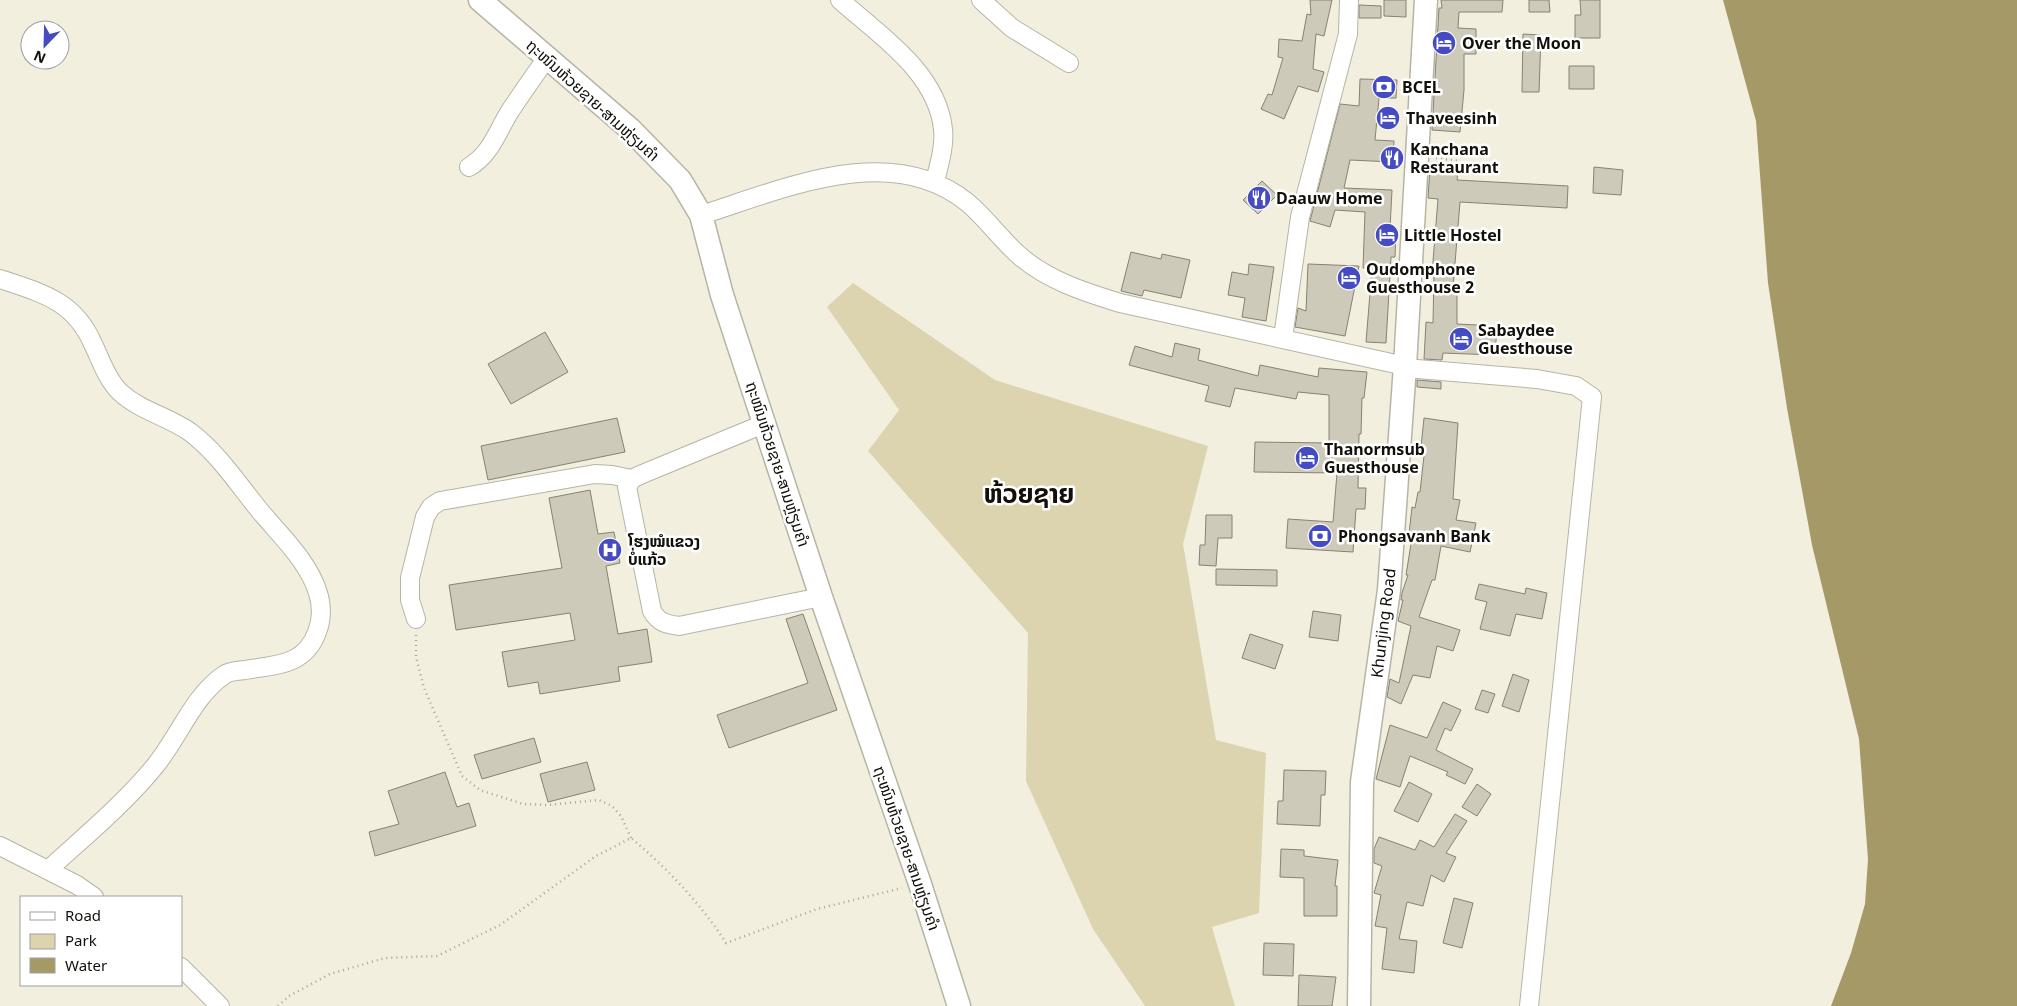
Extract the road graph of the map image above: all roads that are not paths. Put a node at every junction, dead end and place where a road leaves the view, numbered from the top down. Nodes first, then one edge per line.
1 (480, 0) edge
2 (840, 0) edge
3 (981, 0) edge
4 (1349, 0) edge
5 (1426, 0) edge
6 (546, 59) junction
7 (1068, 63) dead end
8 (469, 168) dead end
9 (935, 182) junction
10 (701, 215) junction
11 (0, 279) edge
12 (1283, 338) junction
13 (1405, 367) junction
14 (766, 424) junction
15 (632, 479) junction
16 (821, 597) junction
17 (416, 618) road end
18 (0, 846) edge
19 (48, 870) junction
20 (93, 896) edge
21 (182, 968) edge
22 (220, 1006) edge
23 (959, 1006) edge
24 (1359, 1006) edge
25 (1529, 1006) edge

1 - 6 main road, ຖະໜົນຫ້ວຍຊາຍ-ສາມຫຼ່ຽມຄຳ
2 - 9 street
3 - 7 street
4 - 12 street
5 - 13 main road, Khunjing Road
6 - 8 street
6 - 10 main road, ຖະໜົນຫ້ວຍຊາຍ-ສາມຫຼ່ຽມຄຳ
9 - 10 street
9 - 12 street
10 - 14 main road, ຖະໜົນຫ້ວຍຊາຍ-ສາມຫຼ່ຽມຄຳ
11 - 19 street
12 - 13 street
13 - 24 main road, Khunjing Road
13 - 25 street
14 - 15 street
14 - 16 main road, ຖະໜົນຫ້ວຍຊາຍ-ສາມຫຼ່ຽມຄຳ
15 - 16 street
15 - 17 street
16 - 23 main road, ຖະໜົນຫ້ວຍຊາຍ-ສາມຫຼ່ຽມຄຳ
18 - 19 street
19 - 20 street
21 - 22 street

